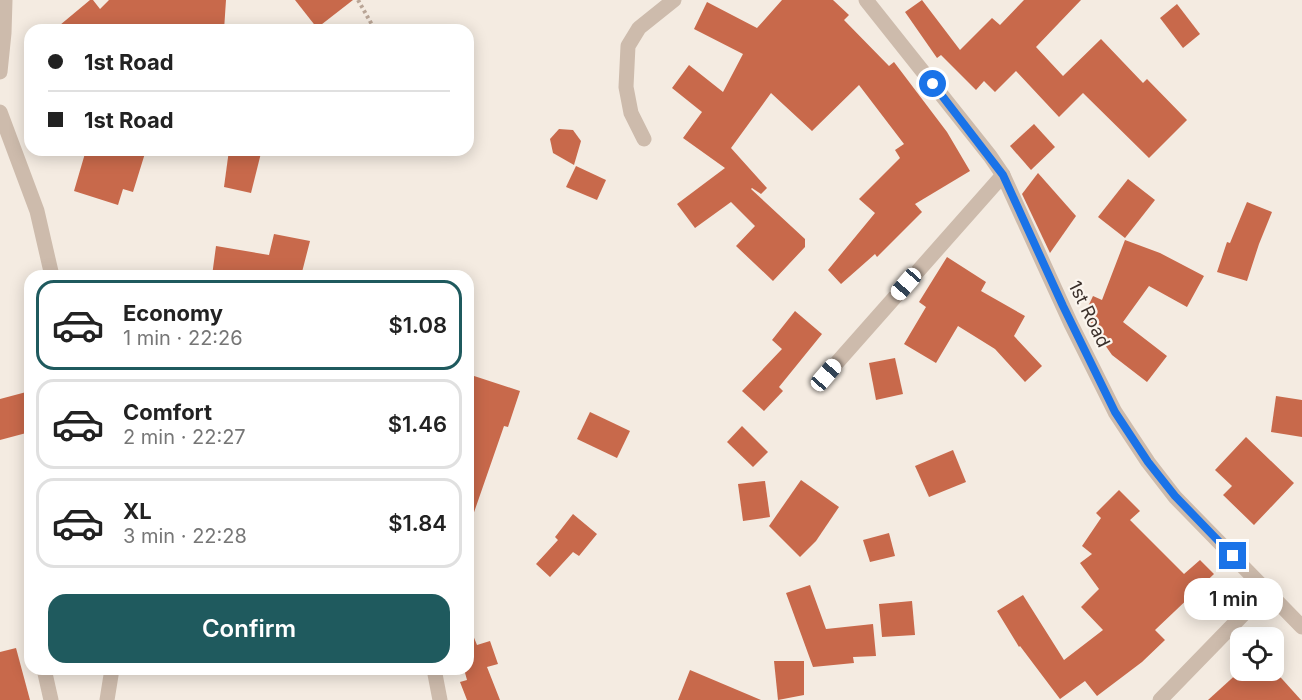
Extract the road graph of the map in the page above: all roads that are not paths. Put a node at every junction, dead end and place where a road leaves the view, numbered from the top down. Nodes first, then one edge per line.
1 (4, 0) edge
2 (674, 0) edge
3 (866, 0) edge
4 (0, 72) edge
5 (0, 112) edge
6 (644, 139) dead end
7 (1003, 175) junction
8 (51, 270) edge
9 (826, 375) dead end
10 (1266, 591) junction
11 (1302, 627) edge
12 (46, 675) edge
13 (111, 675) edge
14 (435, 675) edge
15 (51, 700) edge
16 (107, 700) edge
17 (440, 700) edge
18 (1160, 700) edge

1 - 4 street
2 - 6 street
3 - 7 street, 1st Road
5 - 8 street
7 - 9 street
7 - 10 street, 1st Road
10 - 11 street, 1st Road
10 - 18 street
12 - 15 street
13 - 16 street
14 - 17 street

